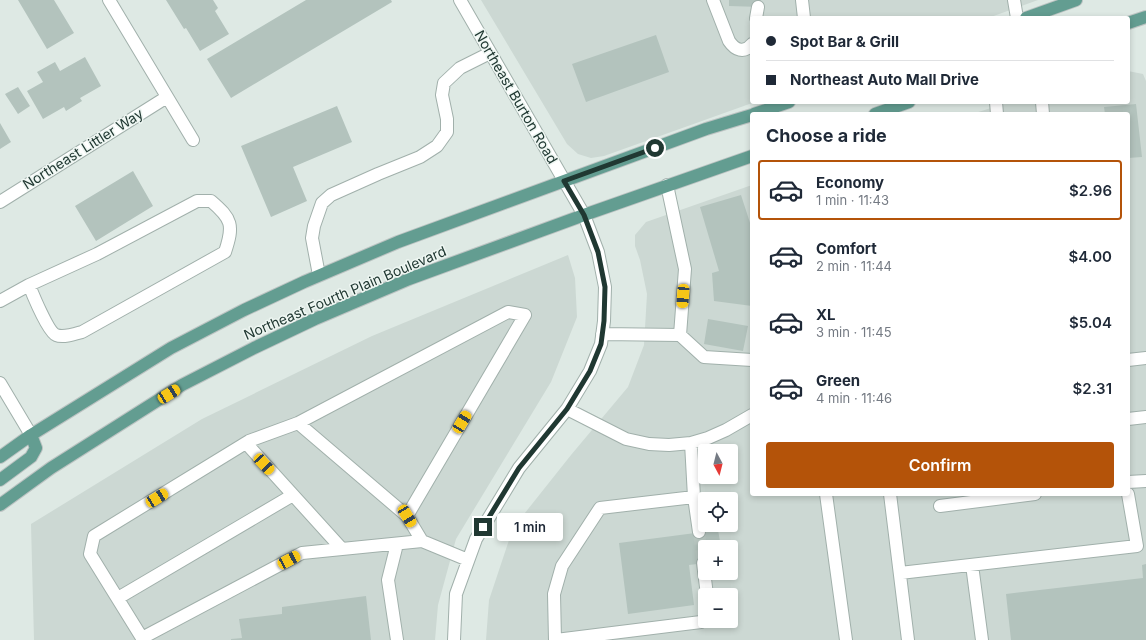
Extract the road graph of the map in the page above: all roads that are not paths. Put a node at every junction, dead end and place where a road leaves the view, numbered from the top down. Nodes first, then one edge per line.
1 (109, 0) edge
2 (460, 0) edge
3 (713, 0) edge
4 (802, 0) edge
5 (1014, 0) edge
6 (1076, 0) edge
7 (804, 16) edge
8 (1016, 16) edge
9 (1032, 16) edge
10 (1146, 17) edge
11 (1130, 22) edge
12 (750, 46) edge
13 (490, 53) junction
14 (167, 97) junction
15 (782, 104) edge
16 (903, 104) edge
17 (759, 112) edge
18 (881, 112) edge
19 (750, 115) edge
20 (192, 140) dead end
21 (750, 157) edge
22 (564, 181) junction
23 (667, 185) junction
24 (0, 202) edge
25 (584, 215) junction
26 (319, 275) junction
27 (29, 285) junction
28 (0, 301) edge
29 (602, 334) junction
30 (680, 335) junction
31 (1146, 358) edge
32 (750, 360) edge
33 (1130, 360) edge
34 (0, 384) edge
35 (567, 409) junction
36 (750, 416) edge
37 (1146, 418) edge
38 (1130, 420) edge
39 (298, 423) junction
40 (31, 435) junction
41 (246, 443) junction
42 (690, 443) junction
43 (0, 457) edge
44 (0, 480) edge
45 (1146, 481) edge
46 (1130, 482) edge
47 (293, 494) junction
48 (826, 496) edge
49 (890, 496) edge
50 (1019, 496) edge
51 (1128, 496) edge
52 (694, 497) junction
53 (0, 505) edge
54 (940, 506) dead end
55 (407, 516) junction
56 (698, 525) tunnel mouth
57 (422, 541) junction
58 (397, 544) junction
59 (342, 549) junction
60 (468, 560) junction
61 (972, 565) junction
62 (900, 573) junction
63 (118, 598) junction
64 (698, 622) edge
65 (142, 639) edge
66 (397, 640) edge
67 (454, 640) edge
68 (556, 640) edge
69 (846, 640) edge
70 (908, 640) edge
71 (982, 640) edge

1 - 14 street
2 - 13 street, Northeast Burton Road
3 - 12 street
4 - 7 street
5 - 8 street
6 - 9 main road
10 - 11 main road
13 - 22 street, Northeast Burton Road
13 - 26 street
14 - 20 street
14 - 24 street, Northeast Littler Way
15 - 17 main road, Northeast Fourth Plain Boulevard
16 - 18 main road
19 - 22 main road, Northeast Fourth Plain Boulevard
21 - 23 main road, Northeast Fourth Plain Boulevard
22 - 25 street, Northeast Burton Road
22 - 26 main road, Northeast Fourth Plain Boulevard
23 - 25 main road, Northeast Fourth Plain Boulevard
23 - 30 street
25 - 29 street, Northeast Burton Road
25 - 53 main road, Northeast Fourth Plain Boulevard
26 - 40 main road, Northeast Fourth Plain Boulevard
27 - 27 street
27 - 28 street
29 - 30 street
29 - 35 street, Northeast Burton Road
30 - 32 street
31 - 33 street
34 - 40 street
35 - 42 street
35 - 60 street, Northeast Burton Road
36 - 42 street
37 - 38 street
39 - 41 street
39 - 55 street
39 - 55 street
40 - 43 main road, Northeast Fourth Plain Boulevard
40 - 44 main road
41 - 47 street
41 - 63 street
42 - 52 street
45 - 46 street
47 - 59 street
47 - 63 street
48 - 69 street
49 - 62 street
50 - 54 street
51 - 61 street
52 - 56 street
52 - 68 street
55 - 57 street
57 - 58 street
57 - 60 street
58 - 59 street
58 - 66 street
59 - 65 street
60 - 67 street, Northeast Burton Road
61 - 62 street
61 - 71 street
62 - 70 street
63 - 65 street
64 - 68 street

